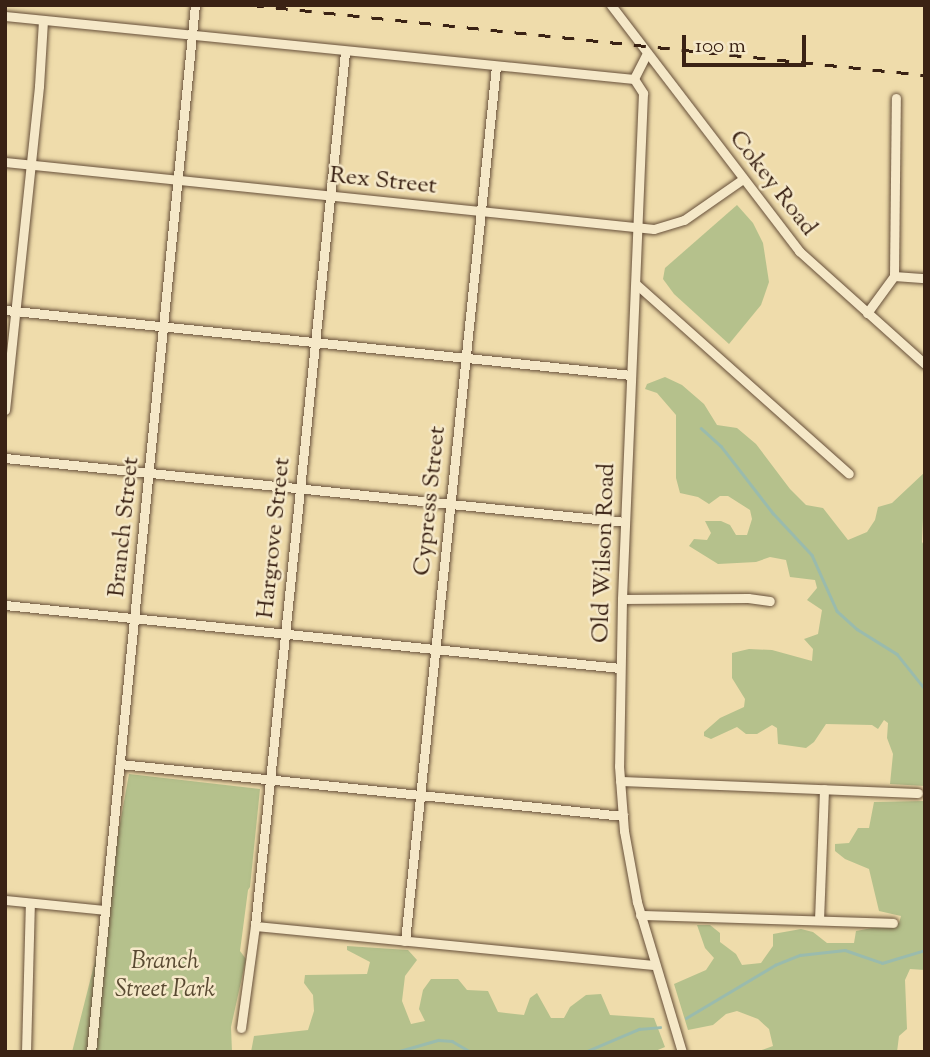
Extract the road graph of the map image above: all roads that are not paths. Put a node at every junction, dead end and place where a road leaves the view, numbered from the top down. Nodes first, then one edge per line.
1 (195, 5) edge
2 (611, 5) edge
3 (5, 16) edge
4 (43, 20) junction
5 (194, 35) junction
6 (345, 52) junction
7 (647, 53) junction
8 (496, 66) junction
9 (634, 79) junction
10 (896, 98) dead end
11 (5, 162) edge
12 (31, 165) junction
13 (743, 179) junction
14 (180, 180) junction
15 (329, 196) junction
16 (480, 211) junction
17 (636, 228) junction
18 (894, 276) junction
19 (925, 278) edge
20 (636, 284) junction
21 (10, 311) edge
22 (867, 313) junction
23 (165, 327) junction
24 (315, 343) junction
25 (465, 358) junction
26 (925, 364) edge
27 (631, 375) junction
28 (5, 410) edge
29 (5, 458) edge
30 (149, 472) junction
31 (849, 474) dead end
32 (299, 488) junction
33 (450, 503) junction
34 (625, 522) junction
35 (622, 599) junction
36 (770, 601) dead end
37 (5, 605) edge
38 (135, 619) junction
39 (284, 634) junction
40 (434, 650) junction
41 (620, 668) junction
42 (120, 764) junction
43 (269, 779) junction
44 (620, 781) junction
45 (824, 789) junction
46 (918, 793) dead end
47 (419, 795) junction
48 (623, 816) junction
49 (5, 901) edge
50 (30, 904) junction
51 (105, 911) junction
52 (640, 915) junction
53 (819, 920) junction
54 (893, 923) dead end
55 (255, 926) junction
56 (405, 941) junction
57 (654, 965) junction
58 (241, 1028) dead end
59 (26, 1052) edge
60 (91, 1052) edge
61 (682, 1052) edge

1 - 5 street, Branch Street
2 - 7 street, Cokey Road
3 - 4 street
4 - 5 street
4 - 12 street
5 - 6 street
5 - 14 street, Branch Street
6 - 8 street
6 - 15 street, Hargrove Street
7 - 9 street
7 - 13 street, Cokey Road
8 - 9 street
8 - 16 street, Cypress Street
9 - 17 street, Old Wilson Road
10 - 18 street
11 - 12 street, Rex Street
12 - 14 street, Rex Street
12 - 21 street
13 - 17 street, Rex Street
13 - 22 street, Cokey Road
14 - 15 street, Rex Street
14 - 23 street, Branch Street
15 - 16 street, Rex Street
15 - 24 street, Hargrove Street
16 - 17 street, Rex Street
16 - 25 street, Cypress Street
17 - 20 street, Old Wilson Road
18 - 19 street
18 - 22 street
20 - 27 street, Old Wilson Road
20 - 31 street
21 - 23 street
21 - 28 street
22 - 26 street, Cokey Road
23 - 24 street
23 - 30 street, Branch Street
24 - 25 street
24 - 32 street, Hargrove Street
25 - 27 street
25 - 33 street, Cypress Street
27 - 34 street, Old Wilson Road
29 - 30 street
30 - 32 street
30 - 38 street, Branch Street
32 - 33 street
32 - 39 street, Hargrove Street
33 - 34 street
33 - 40 street, Cypress Street
34 - 35 street, Old Wilson Road
35 - 36 street
35 - 41 street, Old Wilson Road
37 - 38 street
38 - 39 street
38 - 42 street, Branch Street
39 - 40 street
39 - 43 street, Hargrove Street
40 - 41 street
40 - 47 street, Cypress Street
41 - 44 street, Old Wilson Road
42 - 43 street
42 - 51 street, Branch Street
43 - 47 street
43 - 55 street, Hargrove Street
44 - 45 street
44 - 48 street, Old Wilson Road
45 - 46 street
45 - 53 street
47 - 48 street
47 - 56 street, Cypress Street
48 - 52 street, Old Wilson Road
49 - 50 street
50 - 51 street
50 - 59 street
51 - 60 street, Branch Street
52 - 53 street
52 - 57 street, Old Wilson Road
53 - 54 street
55 - 56 street
55 - 58 street, Hargrove Street
56 - 57 street
57 - 61 street, Old Wilson Road

